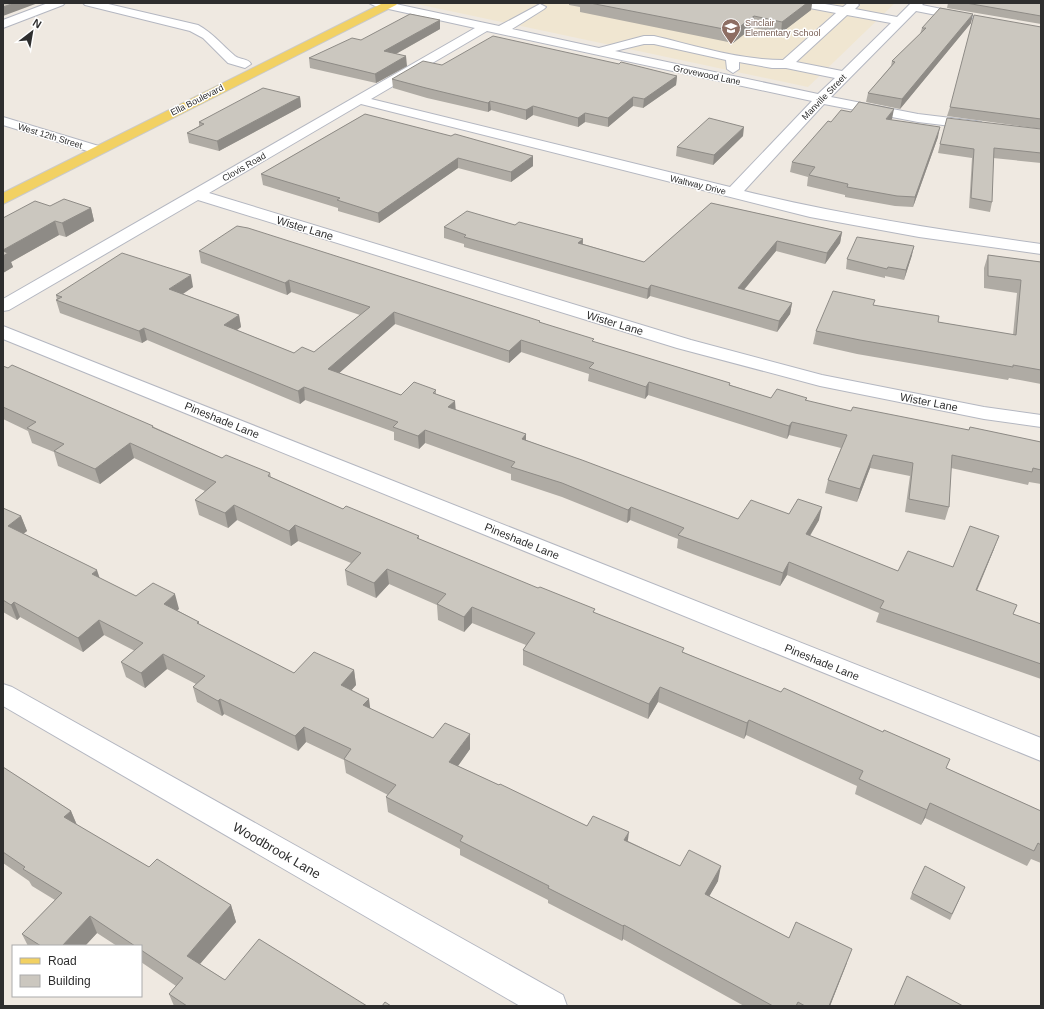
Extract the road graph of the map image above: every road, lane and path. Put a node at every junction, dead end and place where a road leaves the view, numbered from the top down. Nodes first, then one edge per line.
1 (59, 3) edge
2 (89, 3) edge
3 (368, 3) edge
4 (799, 3) edge
5 (855, 3) edge
6 (385, 4) edge
7 (540, 7) dead end
8 (914, 7) edge
9 (896, 8) dead end
10 (845, 11) junction
11 (981, 19) edge
12 (900, 21) junction
13 (3, 24) edge
14 (485, 27) junction
15 (500, 30) junction
16 (600, 52) junction
17 (730, 57) junction
18 (245, 64) junction
19 (786, 64) junction
20 (845, 76) junction
21 (730, 80) junction
22 (821, 99) junction
23 (360, 100) junction
24 (3, 121) edge
25 (992, 127) edge
26 (98, 141) junction
27 (81, 145) junction
28 (66, 152) dead end
29 (196, 194) junction
30 (733, 194) junction
31 (3, 199) edge
32 (1041, 249) edge
33 (3, 306) edge
34 (3, 332) edge
35 (1041, 421) edge
36 (3, 694) edge
37 (1041, 750) edge
38 (551, 1006) edge

1 - 13 street
2 - 18 street
3 - 18 main road, Ella Boulevard
4 - 10 street
5 - 10 street
6 - 14 street, Grovewood Lane
6 - 26 main road, Ella Boulevard
7 - 15 street
8 - 9 street
8 - 11 street
8 - 12 street, Manville Street
10 - 12 street
10 - 19 street
12 - 20 street, Manville Street
14 - 15 street, Grovewood Lane
14 - 23 street, Clovis Road
15 - 16 street, Grovewood Lane
16 - 17 street
16 - 21 street, Grovewood Lane
17 - 19 street
17 - 21 street
18 - 26 main road, Ella Boulevard
19 - 20 street
20 - 22 street, Manville Street
21 - 22 street, Grovewood Lane
22 - 25 street, Grovewood Lane
22 - 30 street, Manville Street
23 - 29 street, Clovis Road
23 - 30 street, Waltway Drive
24 - 27 street, West 12th Street
26 - 27 street, West 12th Street
26 - 31 main road, Ella Boulevard
27 - 28 main road
29 - 33 street, Clovis Road
29 - 35 street, Wister Lane
30 - 32 street, Waltway Drive
34 - 37 street, Pineshade Lane
36 - 38 street, Woodbrook Lane

